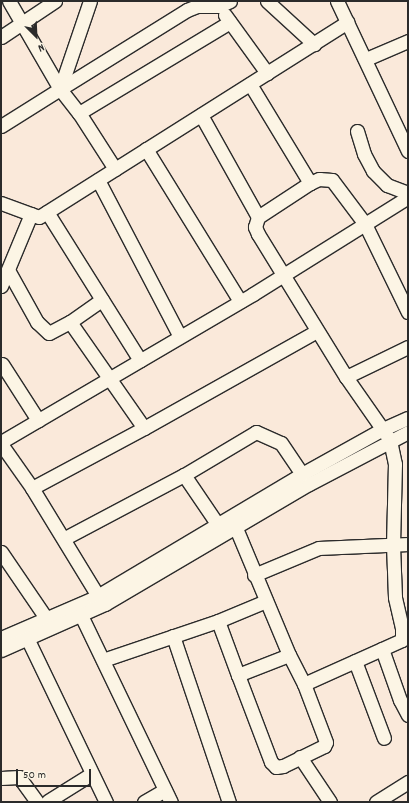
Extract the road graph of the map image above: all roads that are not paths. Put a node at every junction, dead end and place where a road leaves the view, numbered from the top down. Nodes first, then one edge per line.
1 (9, 1) edge
2 (55, 1) edge
3 (90, 1) edge
4 (267, 1) edge
5 (338, 1) edge
6 (196, 3) edge
7 (224, 4) edge
8 (230, 22) junction
9 (348, 22) junction
10 (22, 23) junction
11 (1, 37) edge
12 (408, 41) edge
13 (314, 44) junction
14 (366, 59) junction
15 (267, 73) junction
16 (250, 84) junction
17 (60, 89) junction
18 (79, 113) junction
19 (200, 115) junction
20 (394, 118) junction
21 (408, 123) edge
22 (1, 126) edge
23 (357, 131) dead end
24 (146, 149) junction
25 (408, 150) edge
26 (115, 169) junction
27 (98, 180) junction
28 (310, 183) junction
29 (408, 193) edge
30 (408, 197) edge
31 (1, 203) edge
32 (47, 212) junction
33 (31, 214) junction
34 (258, 217) junction
35 (365, 224) junction
36 (8, 270) junction
37 (283, 275) junction
38 (1, 286) edge
39 (102, 300) junction
40 (240, 302) junction
41 (408, 312) edge
42 (70, 322) junction
43 (317, 331) junction
44 (179, 335) junction
45 (408, 347) edge
46 (140, 360) junction
47 (2, 364) edge
48 (346, 377) junction
49 (109, 378) junction
50 (408, 418) edge
51 (38, 420) junction
52 (144, 428) junction
53 (383, 429) junction
54 (408, 432) edge
55 (390, 440) junction
56 (1, 442) edge
57 (302, 474) junction
58 (184, 475) junction
59 (32, 488) junction
60 (234, 522) junction
61 (218, 525) junction
62 (65, 538) junction
63 (408, 544) edge
64 (393, 545) junction
65 (1, 552) edge
66 (254, 575) junction
67 (98, 596) junction
68 (266, 601) junction
69 (79, 610) junction
70 (46, 618) junction
71 (218, 621) junction
72 (173, 636) junction
73 (1, 638) edge
74 (28, 640) junction
75 (382, 649) junction
76 (1, 650) edge
77 (289, 655) junction
78 (103, 660) junction
79 (355, 661) junction
80 (238, 675) junction
81 (304, 684) junction
82 (408, 715) edge
83 (384, 738) dead end
84 (300, 757) junction
85 (91, 774) junction
86 (1, 778) edge
87 (406, 786) edge
88 (165, 790) junction
89 (44, 802) edge
90 (106, 802) edge
91 (144, 802) edge
92 (171, 802) edge
93 (229, 802) edge
94 (330, 802) edge
95 (376, 802) edge

1 - 10 street
2 - 10 street
3 - 17 street
4 - 13 street
5 - 9 street
6 - 7 street
6 - 17 street
7 - 8 street
8 - 15 street
8 - 18 street
9 - 13 street
9 - 14 street
10 - 11 street
10 - 17 street
12 - 14 street
13 - 15 street
14 - 20 street
15 - 16 street
16 - 19 street
16 - 28 street
17 - 18 street
17 - 22 street
18 - 26 street
19 - 24 street
19 - 34 street
20 - 21 street
20 - 25 street
23 - 29 street
24 - 26 street
24 - 40 street
26 - 27 street
27 - 32 street
27 - 44 street
28 - 34 street
28 - 35 street
30 - 35 street
31 - 33 street
32 - 33 street
32 - 39 street
33 - 36 street
34 - 37 street
35 - 37 street
35 - 41 street
36 - 38 street
36 - 42 street
37 - 40 street
37 - 43 street
39 - 42 street
39 - 46 street
40 - 44 street
42 - 49 street
43 - 48 street
43 - 52 street
44 - 46 street
45 - 48 street
46 - 49 street
47 - 51 street
48 - 53 street
49 - 51 street
49 - 52 street
50 - 53 street
51 - 56 street
52 - 59 street
53 - 55 street
53 - 57 street
54 - 55 street
55 - 60 street
55 - 64 street
56 - 59 street
57 - 58 street
57 - 60 street
58 - 61 street
58 - 62 street
59 - 62 street
60 - 61 street
60 - 66 street
60 - 69 street
61 - 67 street
62 - 67 street
63 - 64 street
64 - 66 street
64 - 75 street
65 - 70 street
66 - 68 street
67 - 69 street
68 - 71 street
68 - 77 street
69 - 70 street
69 - 74 street
69 - 78 street
70 - 73 street
71 - 72 street
71 - 80 street
72 - 78 street
72 - 93 street
74 - 76 street
74 - 85 street
75 - 79 street
75 - 82 street
77 - 80 street
77 - 81 street
78 - 88 street
79 - 81 street
79 - 83 street
80 - 84 street
81 - 84 street
84 - 94 street
85 - 89 street
85 - 90 street
86 - 89 street
87 - 95 street
88 - 91 street
88 - 92 street

